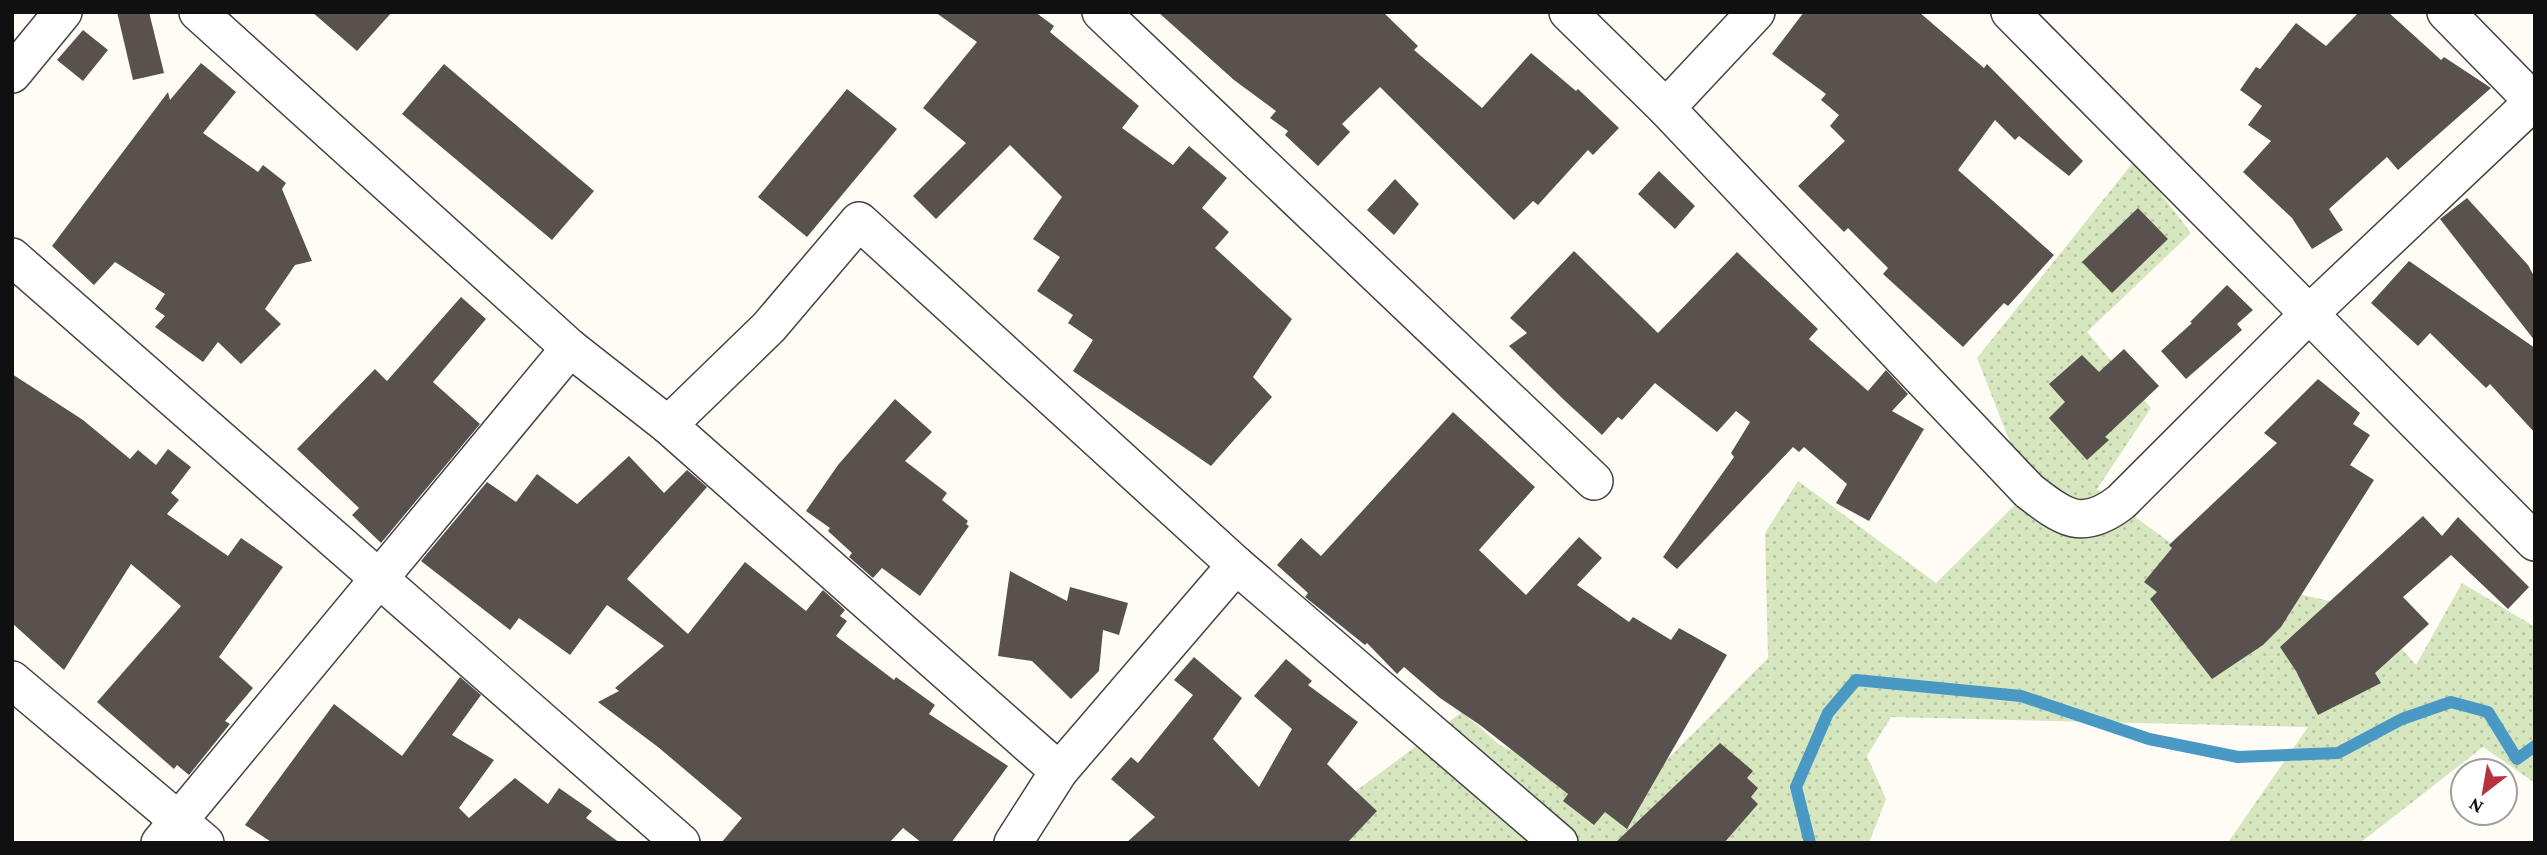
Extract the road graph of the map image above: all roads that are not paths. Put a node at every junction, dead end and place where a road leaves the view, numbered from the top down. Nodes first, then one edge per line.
1 (63, 12) edge
2 (198, 12) edge
3 (1101, 12) edge
4 (1568, 12) edge
5 (1756, 12) edge
6 (2010, 12) edge
7 (2446, 12) edge
8 (12, 74) edge
9 (2534, 102) edge
10 (1666, 107) junction
11 (12, 257) edge
12 (2309, 314) junction
13 (570, 348) junction
14 (668, 425) junction
15 (1594, 481) dead end
16 (2535, 542) edge
17 (1236, 565) junction
18 (379, 580) junction
19 (12, 680) edge
20 (1059, 771) junction
21 (181, 835) edge
22 (681, 843) edge
23 (1013, 843) edge
24 (1559, 843) edge

1 - 8 street
2 - 13 street
3 - 15 street
4 - 10 street
5 - 10 street
6 - 12 street
7 - 9 street
9 - 12 street
10 - 12 street
11 - 18 street
12 - 16 street
13 - 14 street
13 - 18 street
14 - 17 street
14 - 20 street
17 - 20 street
17 - 24 street
18 - 21 street
18 - 22 street
19 - 21 street
20 - 23 street

